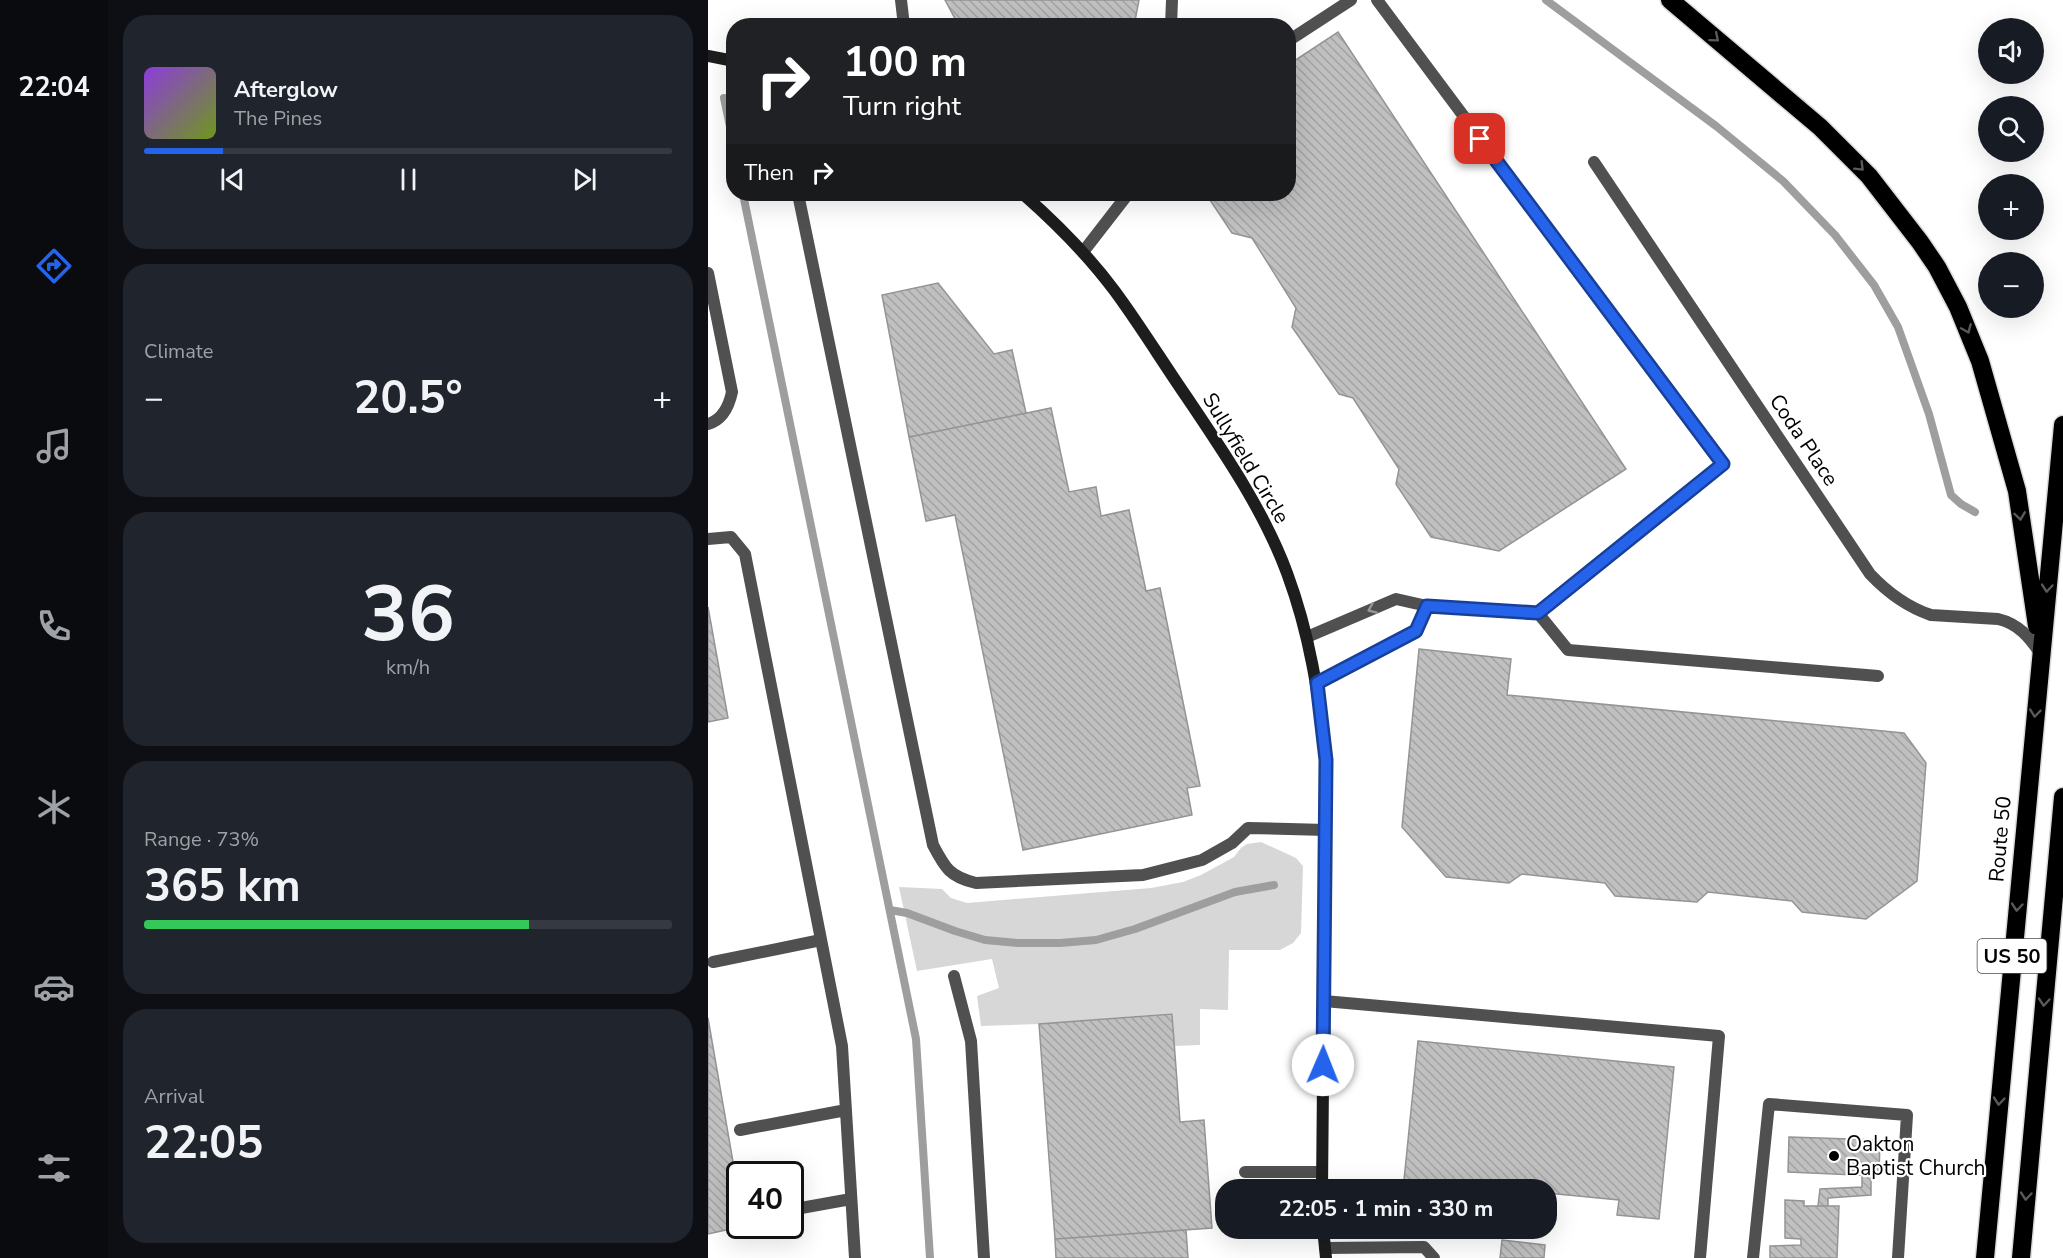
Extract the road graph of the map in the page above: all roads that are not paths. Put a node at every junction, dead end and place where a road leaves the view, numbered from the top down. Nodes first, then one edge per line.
1 (901, 0) edge
2 (1172, 0) edge
3 (1351, 0) edge
4 (1377, 0) edge
5 (1670, 0) edge
6 (903, 18) edge
7 (1171, 18) edge
8 (1296, 36) edge
9 (708, 56) edge
10 (726, 59) edge
11 (1594, 162) dead end
12 (799, 201) edge
13 (1030, 201) edge
14 (1123, 201) edge
15 (1083, 252) junction
16 (708, 273) edge
17 (708, 424) edge
18 (2063, 425) edge
19 (708, 533) edge
20 (731, 537) junction
21 (708, 539) edge
22 (1427, 606) junction
23 (1538, 613) junction
24 (1306, 637) junction
25 (2041, 654) junction
26 (1878, 676) dead end
27 (1317, 683) junction
28 (2063, 797) edge
29 (1326, 830) junction
30 (821, 940) junction
31 (713, 962) dead end
32 (954, 976) dead end
33 (1324, 1001) junction
34 (846, 1110) junction
35 (740, 1130) dead end
36 (1245, 1172) dead end
37 (1322, 1172) junction
38 (1322, 1179) edge
39 (851, 1199) junction
40 (804, 1207) edge
41 (1325, 1253) edge
42 (855, 1258) edge
43 (984, 1258) edge
44 (1434, 1258) edge
45 (1700, 1258) edge
46 (1753, 1258) edge
47 (1898, 1258) edge
48 (1985, 1258) edge
49 (2020, 1258) edge

1 - 6 street
2 - 7 street
3 - 8 street
4 - 23 street
5 -> 25 highway
9 - 10 street
11 - 25 street, Coda Place
12 - 29 street
13 - 15 street, Sullyfield Circle
14 - 15 street
15 - 24 street, Sullyfield Circle
16 - 17 street
18 -> 25 highway, Route 50 / US 50
19 - 20 street
20 - 21 street
20 - 30 street
22 - 23 street
22 -> 24 street
22 - 27 street
23 - 26 street
24 - 27 street, Sullyfield Circle
25 -> 48 highway, Route 50 / US 50
27 - 29 street, Sullyfield Circle
28 -> 49 highway
29 - 33 street, Sullyfield Circle
30 - 31 street
30 - 34 street
32 - 43 street
33 - 37 street, Sullyfield Circle
33 - 45 street
34 - 35 street
34 - 39 street
36 - 37 street
37 - 38 street, Sullyfield Circle
39 - 40 street
39 - 42 street
41 - 44 street
46 - 47 street

